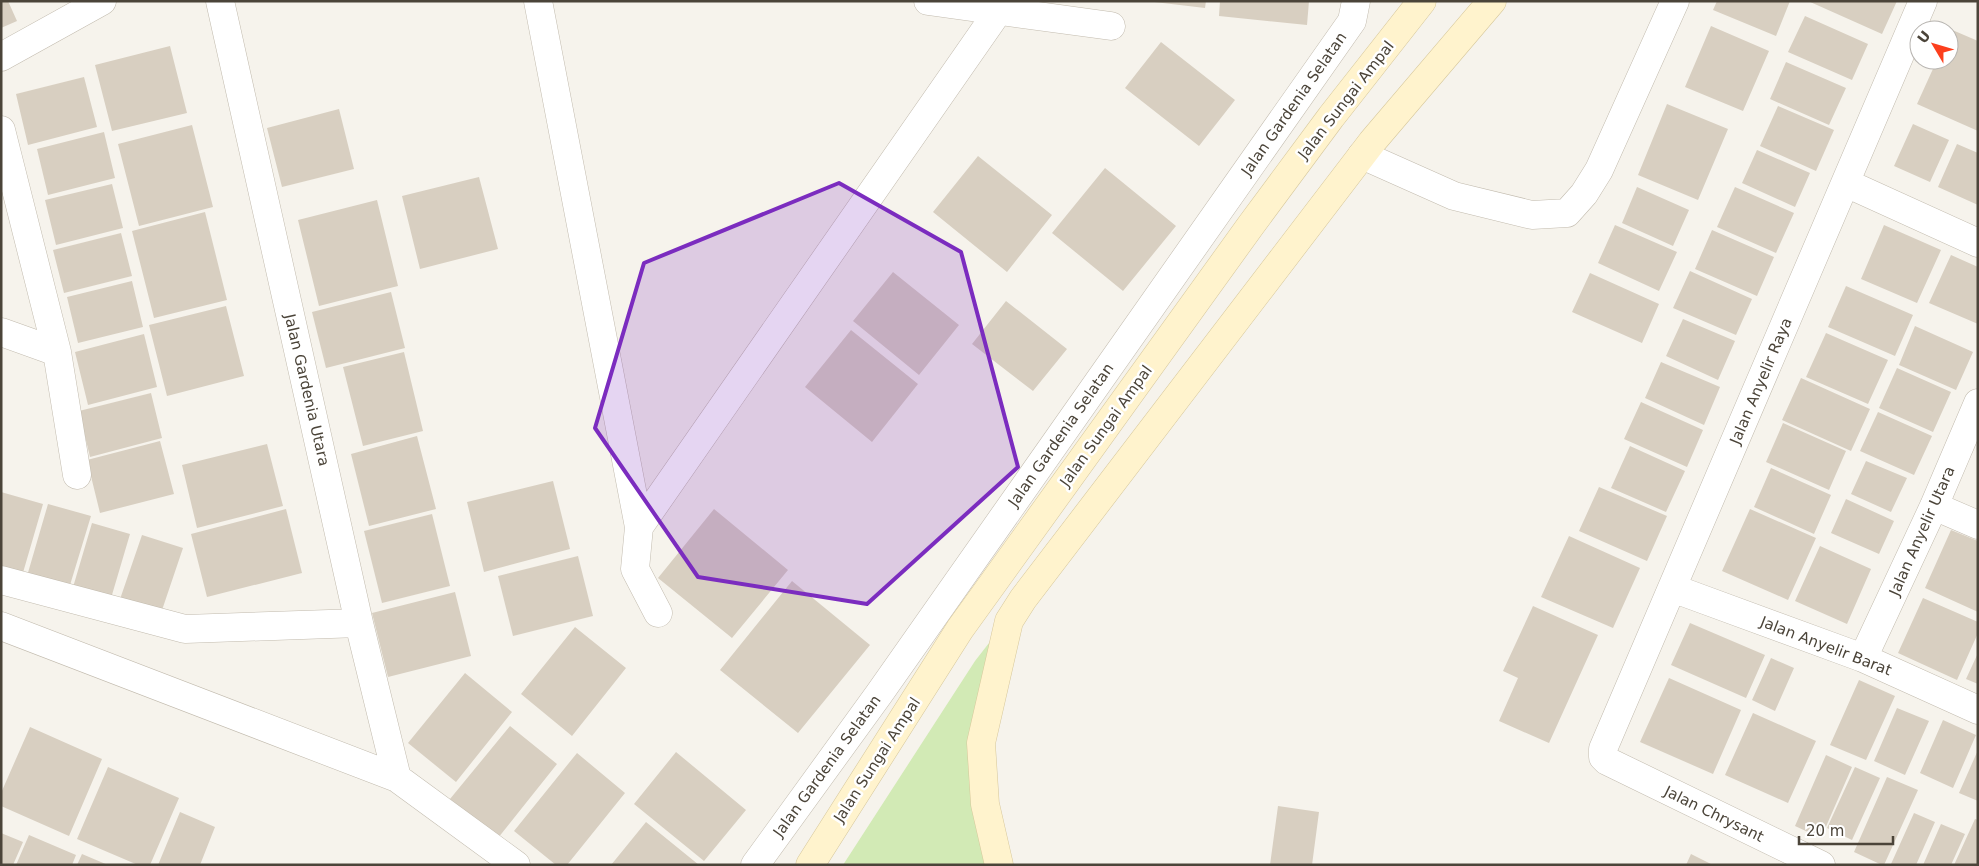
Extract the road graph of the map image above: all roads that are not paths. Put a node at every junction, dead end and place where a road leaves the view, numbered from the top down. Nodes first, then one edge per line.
1 (102, 1) edge
2 (220, 1) edge
3 (538, 1) edge
4 (928, 1) edge
5 (1356, 1) edge
6 (1422, 1) edge
7 (1492, 1) edge
8 (1675, 1) edge
9 (1923, 1) edge
10 (999, 10) junction
11 (1111, 26) dead end
12 (1, 57) edge
13 (1, 130) edge
14 (1362, 155) junction
15 (1846, 183) junction
16 (1978, 243) edge
17 (1, 332) edge
18 (56, 352) junction
19 (1975, 419) edge
20 (77, 475) dead end
21 (1934, 506) junction
22 (1978, 525) edge
23 (639, 527) junction
24 (1, 580) edge
25 (1672, 588) junction
26 (658, 613) dead end
27 (359, 623) junction
28 (1, 626) edge
29 (1864, 658) junction
30 (1978, 710) edge
31 (1607, 761) joint
32 (398, 778) junction
33 (516, 865) edge
34 (755, 865) edge
35 (810, 865) edge
36 (999, 865) edge
37 (1821, 865) edge

1 - 12 street
2 - 27 street, Jalan Gardenia Utara
3 - 23 street
4 - 10 street
5 - 34 street, Jalan Gardenia Selatan
6 - 35 main road, Jalan Sungai Ampal
7 - 14 main road
8 - 14 street
9 - 15 street, Jalan Anyelir Raya
10 - 11 street
10 - 23 street
13 - 18 street
14 - 36 main road
15 - 16 street
15 - 25 street, Jalan Anyelir Raya
17 - 18 street
18 - 20 street
19 - 21 street, Jalan Anyelir Utara
21 - 22 street
21 - 29 street, Jalan Anyelir Utara
23 - 26 street
24 - 27 street
25 - 29 street, Jalan Anyelir Barat
25 - 31 street, Jalan Anyelir Raya
27 - 32 street, Jalan Gardenia Utara
28 - 32 street
29 - 30 street, Jalan Anyelir Barat
31 - 37 street, Jalan Chrysant
32 - 33 street

